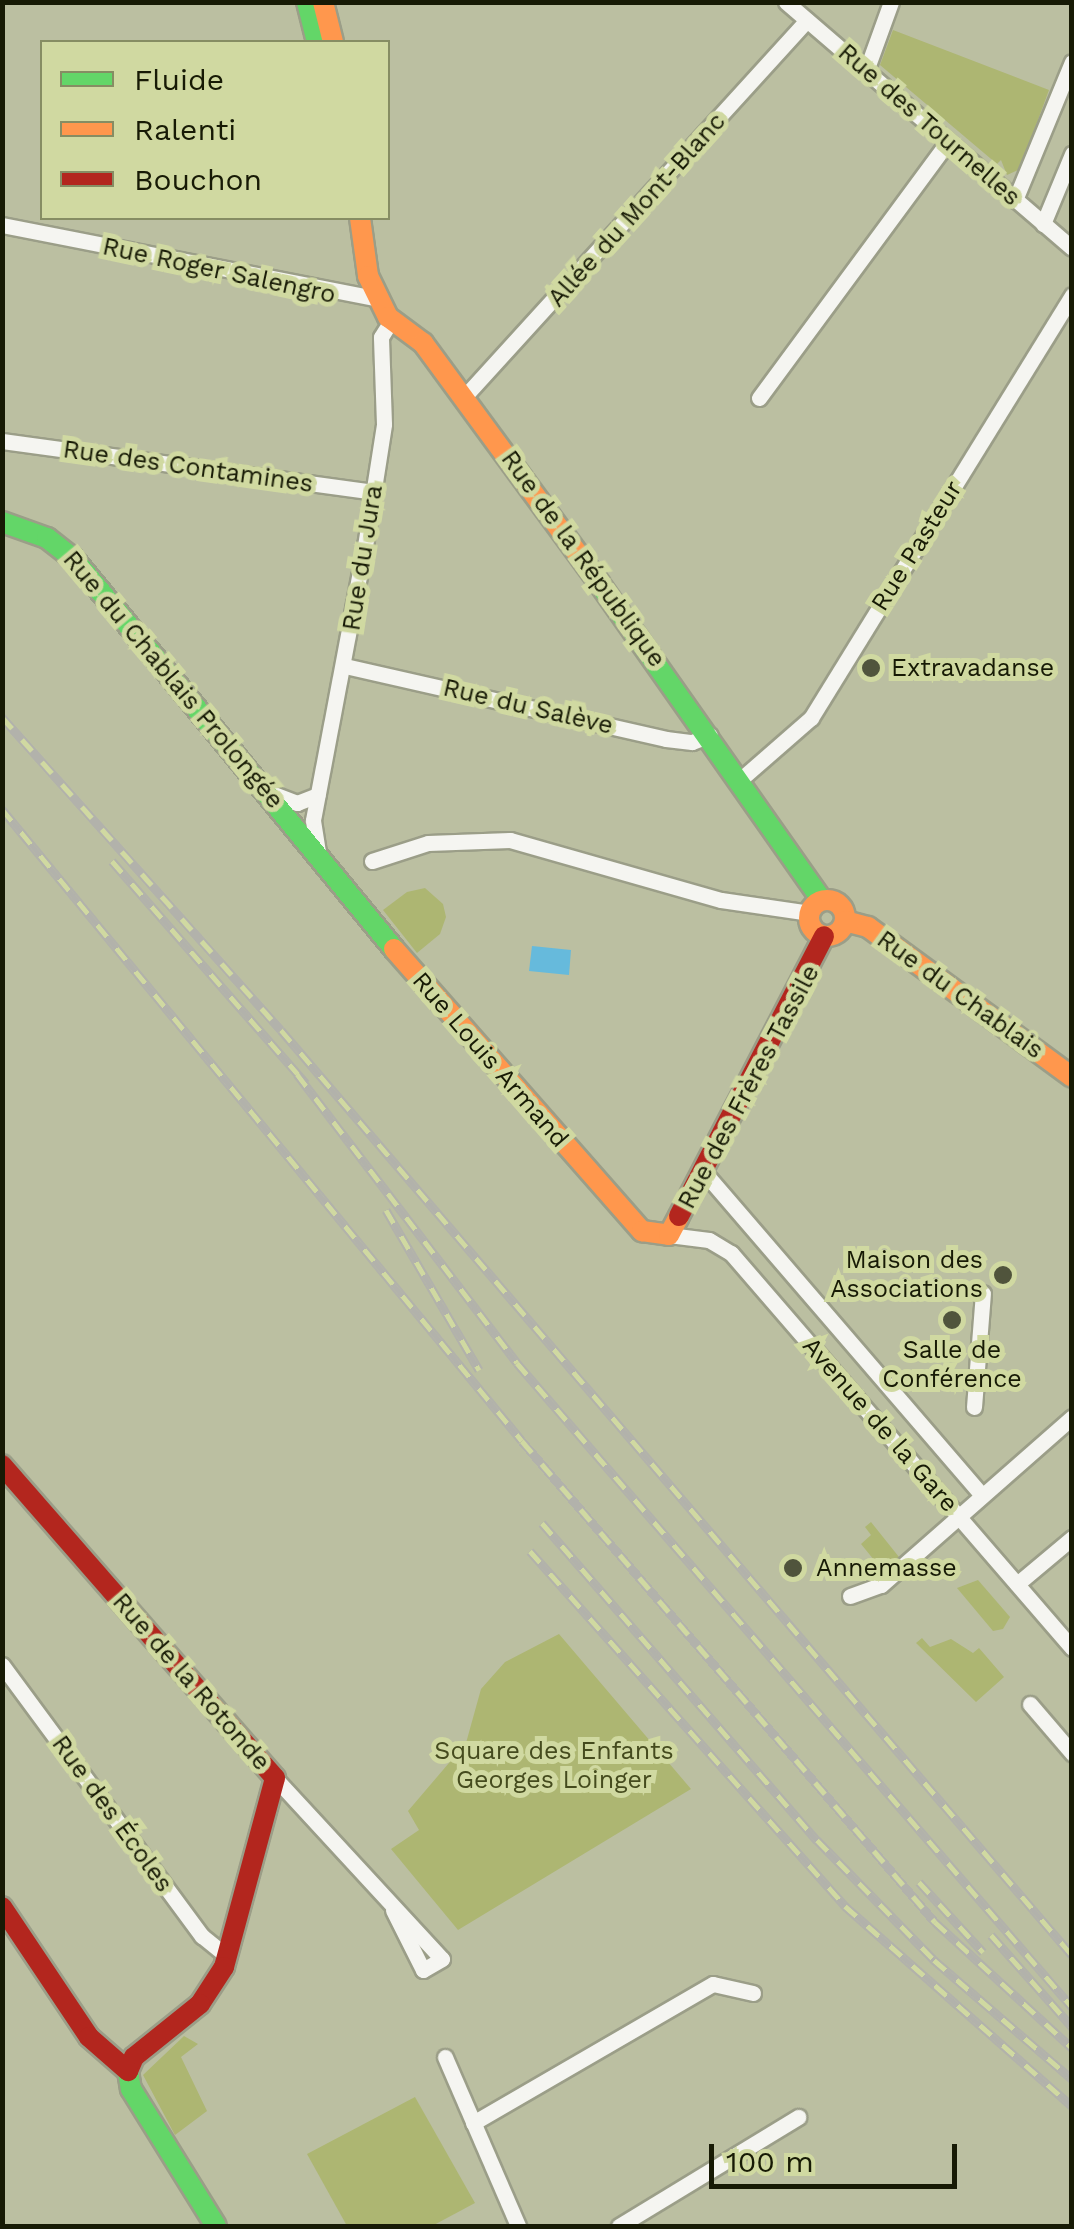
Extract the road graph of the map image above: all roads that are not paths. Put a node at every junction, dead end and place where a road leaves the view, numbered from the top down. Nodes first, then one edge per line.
1 (307, 2) edge
2 (324, 2) edge
3 (786, 2) edge
4 (891, 2) edge
5 (808, 13) edge
6 (316, 40) edge
7 (332, 40) edge
8 (1072, 62) edge
9 (866, 71) junction
10 (948, 142) junction
11 (1072, 154) edge
12 (1015, 200) junction
13 (360, 220) edge
14 (1044, 224) junction
15 (2, 225) edge
16 (1072, 248) edge
17 (1072, 295) edge
18 (378, 300) junction
19 (391, 321) junction
20 (465, 396) junction
21 (759, 398) dead end
22 (2, 441) edge
23 (374, 492) junction
24 (2, 522) edge
25 (346, 666) junction
26 (710, 735) junction
27 (742, 778) junction
28 (268, 791) junction
29 (318, 795) junction
30 (322, 857) junction
31 (372, 861) dead end
32 (816, 907) junction
33 (845, 921) junction
34 (824, 936) junction
35 (1072, 1076) edge
36 (701, 1176) junction
37 (669, 1235) junction
38 (983, 1293) dead end
39 (974, 1407) dead end
40 (1072, 1417) edge
41 (2, 1465) edge
42 (982, 1495) junction
43 (958, 1516) junction
44 (1072, 1538) edge
45 (1017, 1584) junction
46 (850, 1596) dead end
47 (1072, 1648) edge
48 (2, 1665) edge
49 (1030, 1704) dead end
50 (1072, 1753) edge
51 (275, 1778) junction
52 (393, 1910) dead end
53 (5, 1914) edge
54 (228, 1956) junction
55 (753, 1993) dead end
56 (445, 2057) dead end
57 (128, 2070) junction
58 (798, 2118) dead end
59 (473, 2122) junction
60 (216, 2226) edge
61 (518, 2226) edge
62 (619, 2226) edge

1 - 6 street
2 - 7 street
3 - 5 street, Rue des Tournelles
4 - 9 street
5 - 9 street, Rue des Tournelles
5 - 20 street, Allée du Mont-Blanc
8 - 12 street
9 - 10 street, Rue des Tournelles
10 - 12 street, Rue des Tournelles
10 - 21 street
11 - 14 street
12 - 14 street, Rue des Tournelles
13 - 18 street, Rue de la République
14 - 16 street, Rue des Tournelles
15 - 18 street, Rue Roger Salengro
17 - 27 street, Rue Pasteur
18 - 19 street, Rue de la République
19 - 20 street, Rue de la République
19 - 23 street, Rue du Jura
20 - 26 street, Rue de la République
22 - 23 street, Rue des Contamines
23 - 25 street, Rue du Jura
24 - 28 street, Rue du Chablais Prolongée
25 - 26 street, Rue du Salève
25 - 29 street, Rue du Jura
26 - 27 street, Rue de la République
27 - 32 street, Rue de la République
28 - 29 street
28 - 30 street, Rue du Chablais Prolongée
29 - 30 street, Rue du Jura
30 - 37 street, Rue Louis Armand
31 - 32 street
32 - 33 street
32 - 34 street
33 - 34 street
33 - 35 street, Rue du Chablais
34 - 36 street, Rue des Frères Tassile
36 - 37 street, Rue des Frères Tassile
36 - 42 street
37 - 43 street, Avenue de la Gare
38 - 39 street
40 - 42 street
41 - 51 street, Rue de la Rotonde
42 - 43 street
43 - 45 street, Avenue de la Gare
43 - 46 street
44 - 45 street
45 - 47 street, Avenue de la Gare
48 - 54 street, Rue des Écoles
49 - 50 street
51 - 52 street
51 - 54 street, Rue de la Rotonde
53 - 57 street
54 - 57 street, Rue de la Rotonde
55 - 59 street
56 - 59 street
57 - 60 street
58 - 62 street
59 - 61 street

